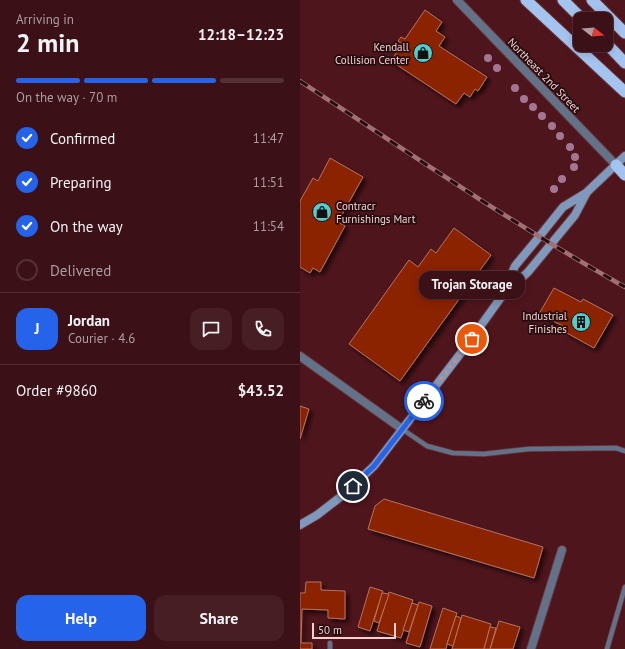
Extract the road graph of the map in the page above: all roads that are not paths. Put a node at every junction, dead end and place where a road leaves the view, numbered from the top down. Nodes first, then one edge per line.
1 (457, 0) edge
2 (526, 0) edge
3 (564, 0) edge
4 (592, 0) edge
5 (575, 12) edge
6 (625, 33) edge
7 (613, 50) edge
8 (625, 63) edge
9 (625, 92) edge
10 (625, 156) edge
11 (616, 165) junction
12 (625, 175) edge
13 (586, 193) junction
14 (502, 296) junction
15 (300, 356) edge
16 (402, 429) junction
17 (625, 451) edge
18 (300, 526) edge
19 (562, 550) dead end
20 (625, 587) edge
21 (330, 643) dead end
22 (330, 649) edge
23 (531, 649) edge
24 (607, 649) edge

1 - 11 street, Northeast 2nd Street
2 - 9 highway
3 - 5 highway
4 - 6 highway
7 - 8 highway
10 - 11 main road
11 - 12 highway
11 - 13 main road
13 - 14 main road
13 - 14 main road
14 - 16 main road
15 - 16 street
16 - 17 lane
16 - 18 main road
19 - 23 street
20 - 24 lane
21 - 22 lane

